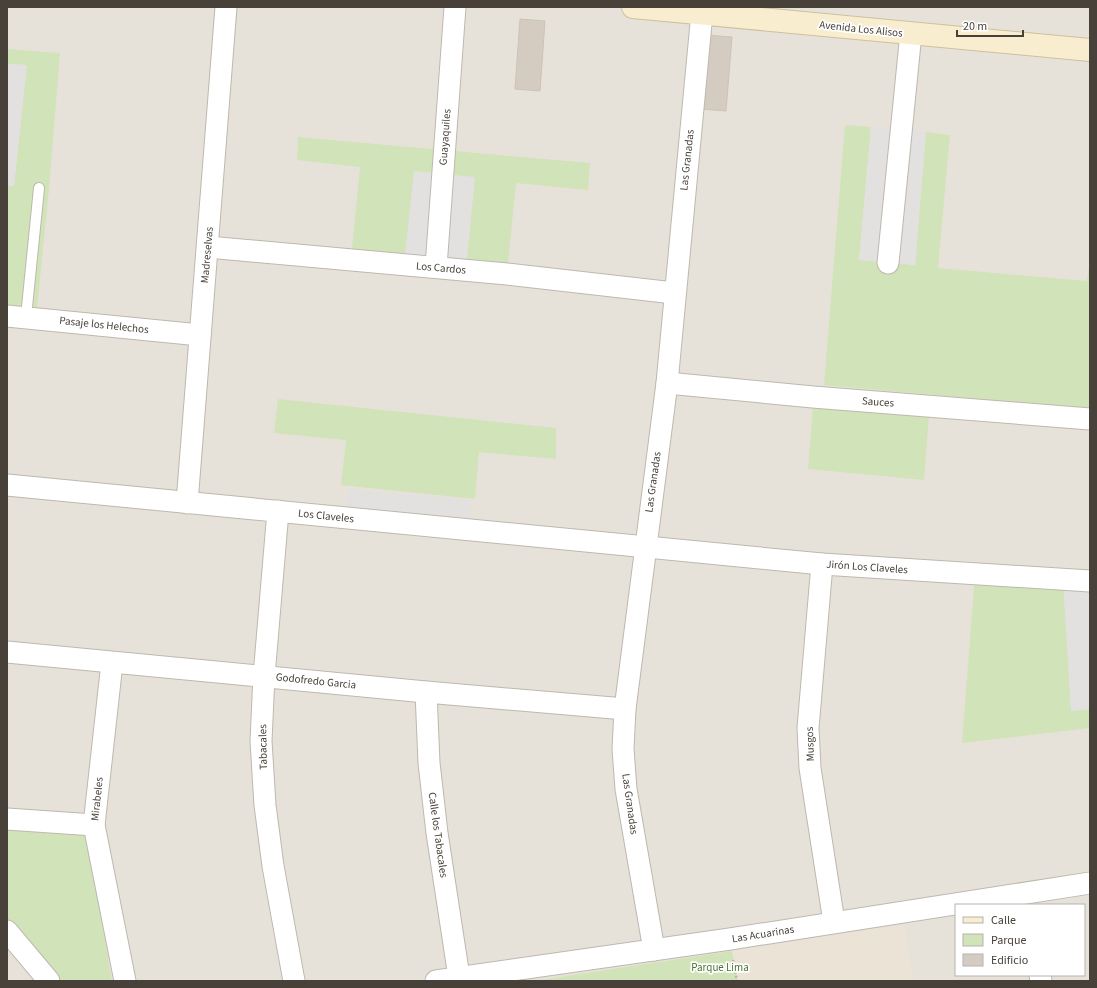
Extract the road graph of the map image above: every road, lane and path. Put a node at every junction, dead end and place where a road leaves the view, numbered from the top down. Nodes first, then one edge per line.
1 (226, 7) edge
2 (455, 7) edge
3 (633, 7) edge
4 (702, 13) junction
5 (911, 33) junction
6 (1090, 50) edge
7 (39, 188) dead end
8 (208, 246) junction
9 (888, 263) dead end
10 (436, 267) junction
11 (674, 293) junction
12 (17, 316) edge
13 (200, 335) junction
14 (667, 383) junction
15 (1090, 418) edge
16 (7, 485) edge
17 (187, 503) junction
18 (278, 511) junction
19 (645, 547) junction
20 (822, 564) junction
21 (1090, 581) edge
22 (7, 652) edge
23 (112, 662) junction
24 (264, 676) junction
25 (426, 692) junction
26 (625, 709) junction
27 (7, 819) edge
28 (94, 825) junction
29 (1090, 883) edge
30 (1028, 899) edge
31 (986, 904) edge
32 (955, 908) edge
33 (834, 922) junction
34 (7, 931) edge
35 (654, 950) junction
36 (459, 977) junction
37 (50, 981) edge
38 (125, 981) edge
39 (294, 981) edge
40 (436, 981) edge

1 - 8 street, Madreselvas
2 - 10 street, Guayaquiles
3 - 4 street, Avenida Los Alisos
4 - 5 street, Avenida Los Alisos
4 - 11 street, Las Granadas
5 - 6 street, Avenida Los Alisos
5 - 9 street
7 - 12 lane
8 - 10 street, Los Cardos
8 - 13 street, Madreselvas
10 - 11 street, Los Cardos
11 - 14 street, Las Granadas
12 - 13 street, Pasaje los Helechos
13 - 17 street, Madreselvas
14 - 15 street, Sauces
14 - 19 street, Las Granadas
16 - 17 street, Los Claveles
17 - 18 street, Los Claveles
18 - 19 street, Los Claveles
18 - 24 street, Tabacales
19 - 20 street, Jirón Los Claveles
19 - 26 street, Las Granadas
20 - 21 street, Jirón Los Claveles
20 - 33 street, Musgos
22 - 23 street, Godofredo Garcia
23 - 24 street, Godofredo Garcia
23 - 28 street, Mirabeles
24 - 25 street, Godofredo Garcia
24 - 39 street, Tabacales
25 - 26 street, Godofredo Garcia
25 - 36 street, Calle los Tabacales
26 - 35 street, Las Granadas
27 - 28 street
28 - 38 street, Mirabeles
29 - 30 street, Las Acuarinas
30 - 31 street, Las Acuarinas
32 - 33 street, Las Acuarinas
33 - 35 street, Las Acuarinas
34 - 37 street
35 - 36 street, Las Acuarinas
36 - 40 street, Las Acuarinas

